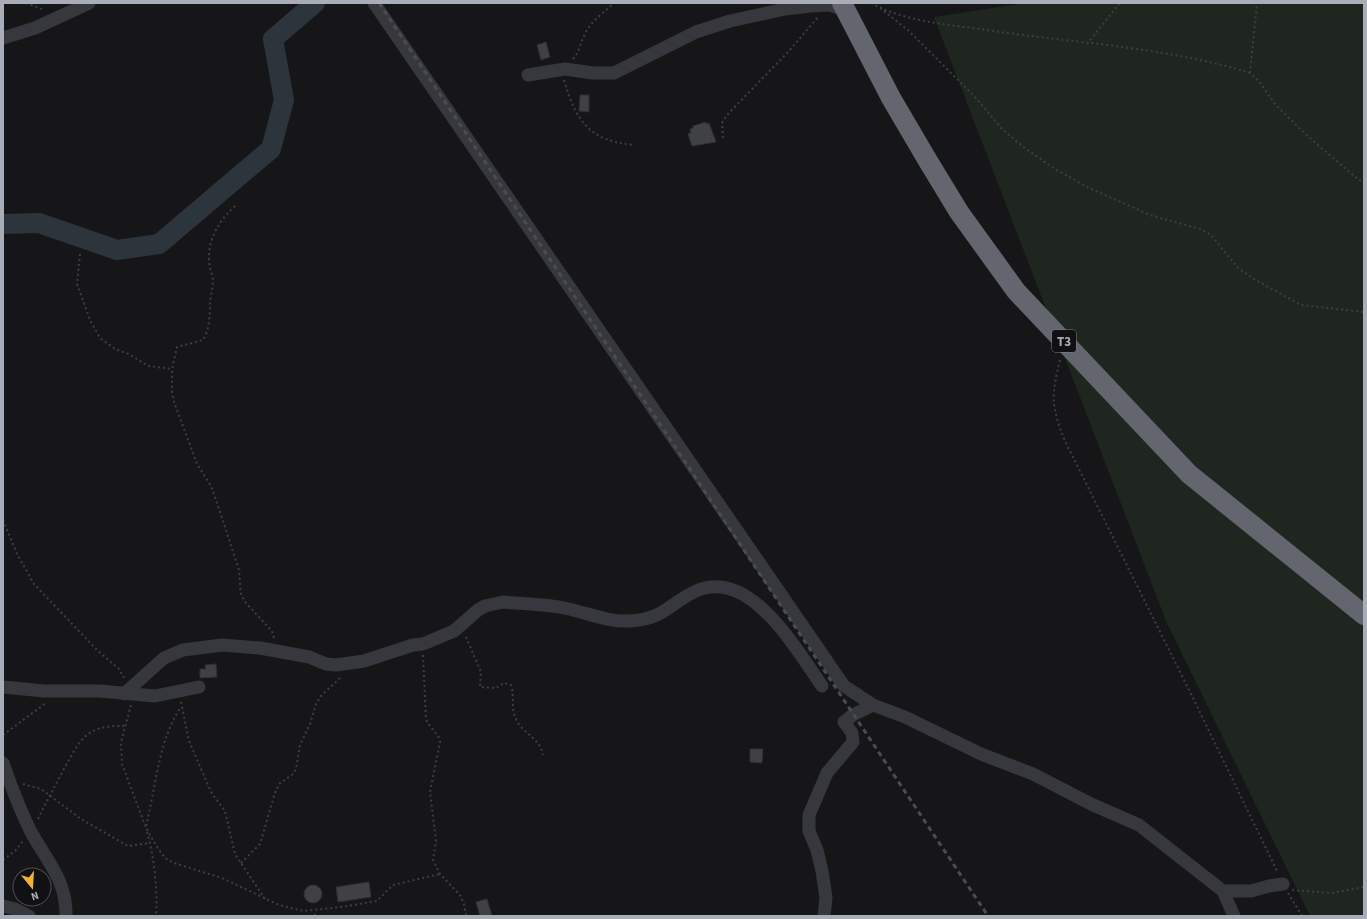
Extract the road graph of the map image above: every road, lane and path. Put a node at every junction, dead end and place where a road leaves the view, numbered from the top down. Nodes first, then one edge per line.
1 (89, 3) edge
2 (374, 3) edge
3 (871, 3) edge
4 (1120, 3) edge
5 (1257, 3) edge
6 (612, 5) dead end
7 (838, 6) edge
8 (880, 8) junction
9 (3, 38) edge
10 (1087, 44) junction
11 (563, 69) junction
12 (1250, 73) junction
13 (528, 75) dead end
14 (723, 138) dead end
15 (634, 145) dead end
16 (1364, 184) edge
17 (235, 206) dead end
18 (80, 254) dead end
19 (1364, 312) edge
20 (1064, 342) junction
21 (172, 369) junction
22 (3, 520) edge
23 (1364, 615) edge
24 (462, 624) junction
25 (424, 644) junction
26 (274, 649) junction
27 (351, 663) junction
28 (822, 686) dead end
29 (3, 687) edge
30 (199, 687) dead end
31 (65, 690) junction
32 (182, 691) junction
33 (129, 692) junction
34 (873, 705) junction
35 (181, 707) junction
36 (124, 726) junction
37 (3, 735) edge
38 (544, 755) dead end
39 (3, 763) edge
40 (10, 780) junction
41 (50, 795) junction
42 (146, 828) junction
43 (31, 831) junction
44 (150, 843) junction
45 (3, 860) edge
46 (241, 863) junction
47 (440, 874) junction
48 (1285, 887) junction
49 (1364, 887) edge
50 (1223, 891) junction
51 (266, 900) junction
52 (3, 906) edge
53 (315, 910) junction
54 (3, 913) edge
55 (27, 915) edge
56 (66, 916) edge
57 (156, 916) edge
58 (315, 916) edge
59 (466, 916) edge
60 (824, 916) edge
61 (1234, 916) edge
62 (1302, 916) edge

1 - 9 street
2 - 34 street
3 - 8 path
4 - 10 path
5 - 12 path
6 - 11 path
7 - 11 street
7 - 14 path
7 - 20 highway, T3
8 - 10 path
8 - 19 path
10 - 12 path
11 - 13 street
11 - 15 path
12 - 16 path
17 - 21 path
18 - 21 path
20 - 23 highway, T3
20 - 48 path
21 - 26 path
22 - 33 path
24 - 25 street
24 - 28 street
24 - 38 path
25 - 27 street
25 - 47 path
26 - 27 street
26 - 33 street
27 - 46 path
29 - 31 street
30 - 32 street
31 - 33 street
31 - 37 path
32 - 33 street
32 - 35 path
33 - 36 path
34 - 50 street
34 - 60 street
35 - 42 path
35 - 46 path
36 - 41 path
36 - 42 path
39 - 40 street
40 - 41 path
40 - 43 street
41 - 43 path
41 - 44 path
42 - 44 path
42 - 51 path
43 - 45 path
43 - 56 street
44 - 57 path
46 - 51 path
47 - 53 path
47 - 59 path
48 - 49 path
48 - 50 street
48 - 62 path
50 - 61 street
51 - 53 path
52 - 55 street
53 - 58 path
54 - 55 street

